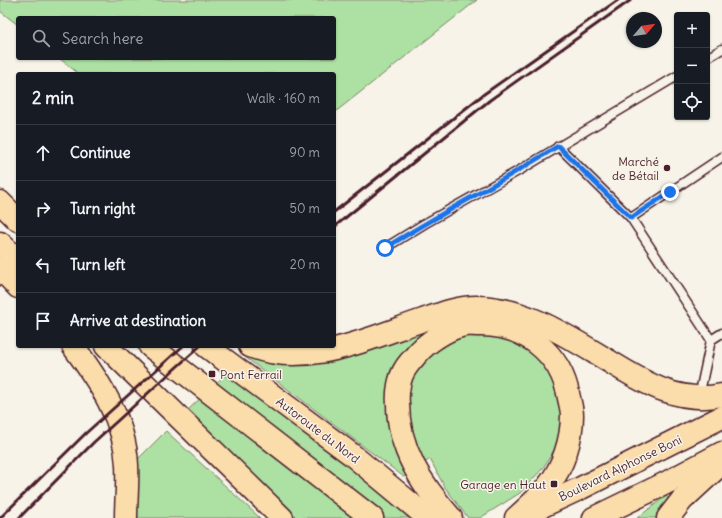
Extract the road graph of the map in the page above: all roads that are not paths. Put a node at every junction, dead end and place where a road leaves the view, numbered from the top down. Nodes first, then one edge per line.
1 (722, 49) edge
2 (710, 56) edge
3 (674, 78) edge
4 (558, 146) junction
5 (722, 157) edge
6 (0, 185) edge
7 (16, 199) edge
8 (0, 202) edge
9 (16, 218) edge
10 (631, 218) junction
11 (0, 242) edge
12 (385, 248) dead end
13 (16, 258) edge
14 (0, 268) edge
15 (16, 285) edge
16 (722, 333) edge
17 (711, 340) junction
18 (75, 348) edge
19 (108, 348) edge
20 (153, 348) edge
21 (209, 348) edge
22 (259, 348) edge
23 (722, 395) edge
24 (699, 397) junction
25 (722, 417) edge
26 (722, 453) edge
27 (722, 462) edge
28 (126, 518) edge
29 (282, 518) edge
30 (372, 518) edge
31 (428, 518) edge
32 (451, 518) edge
33 (517, 518) edge
34 (594, 518) edge
35 (668, 518) edge

1 - 2 lane
3 - 4 lane
4 - 10 lane
4 - 12 lane
5 - 10 lane
6 - 7 main road
8 - 9 main road
10 - 17 lane
11 - 13 main road
14 - 15 main road
16 - 17 lane
17 - 24 lane
18 - 28 main road
19 - 29 main road
20 - 30 main road
21 - 31 main road, Autoroute du Nord
22 - 24 main road
23 - 24 main road
25 - 33 main road, Boulevard Alphonse Boni
26 - 34 main road
27 - 35 main road
32 - 33 main road

